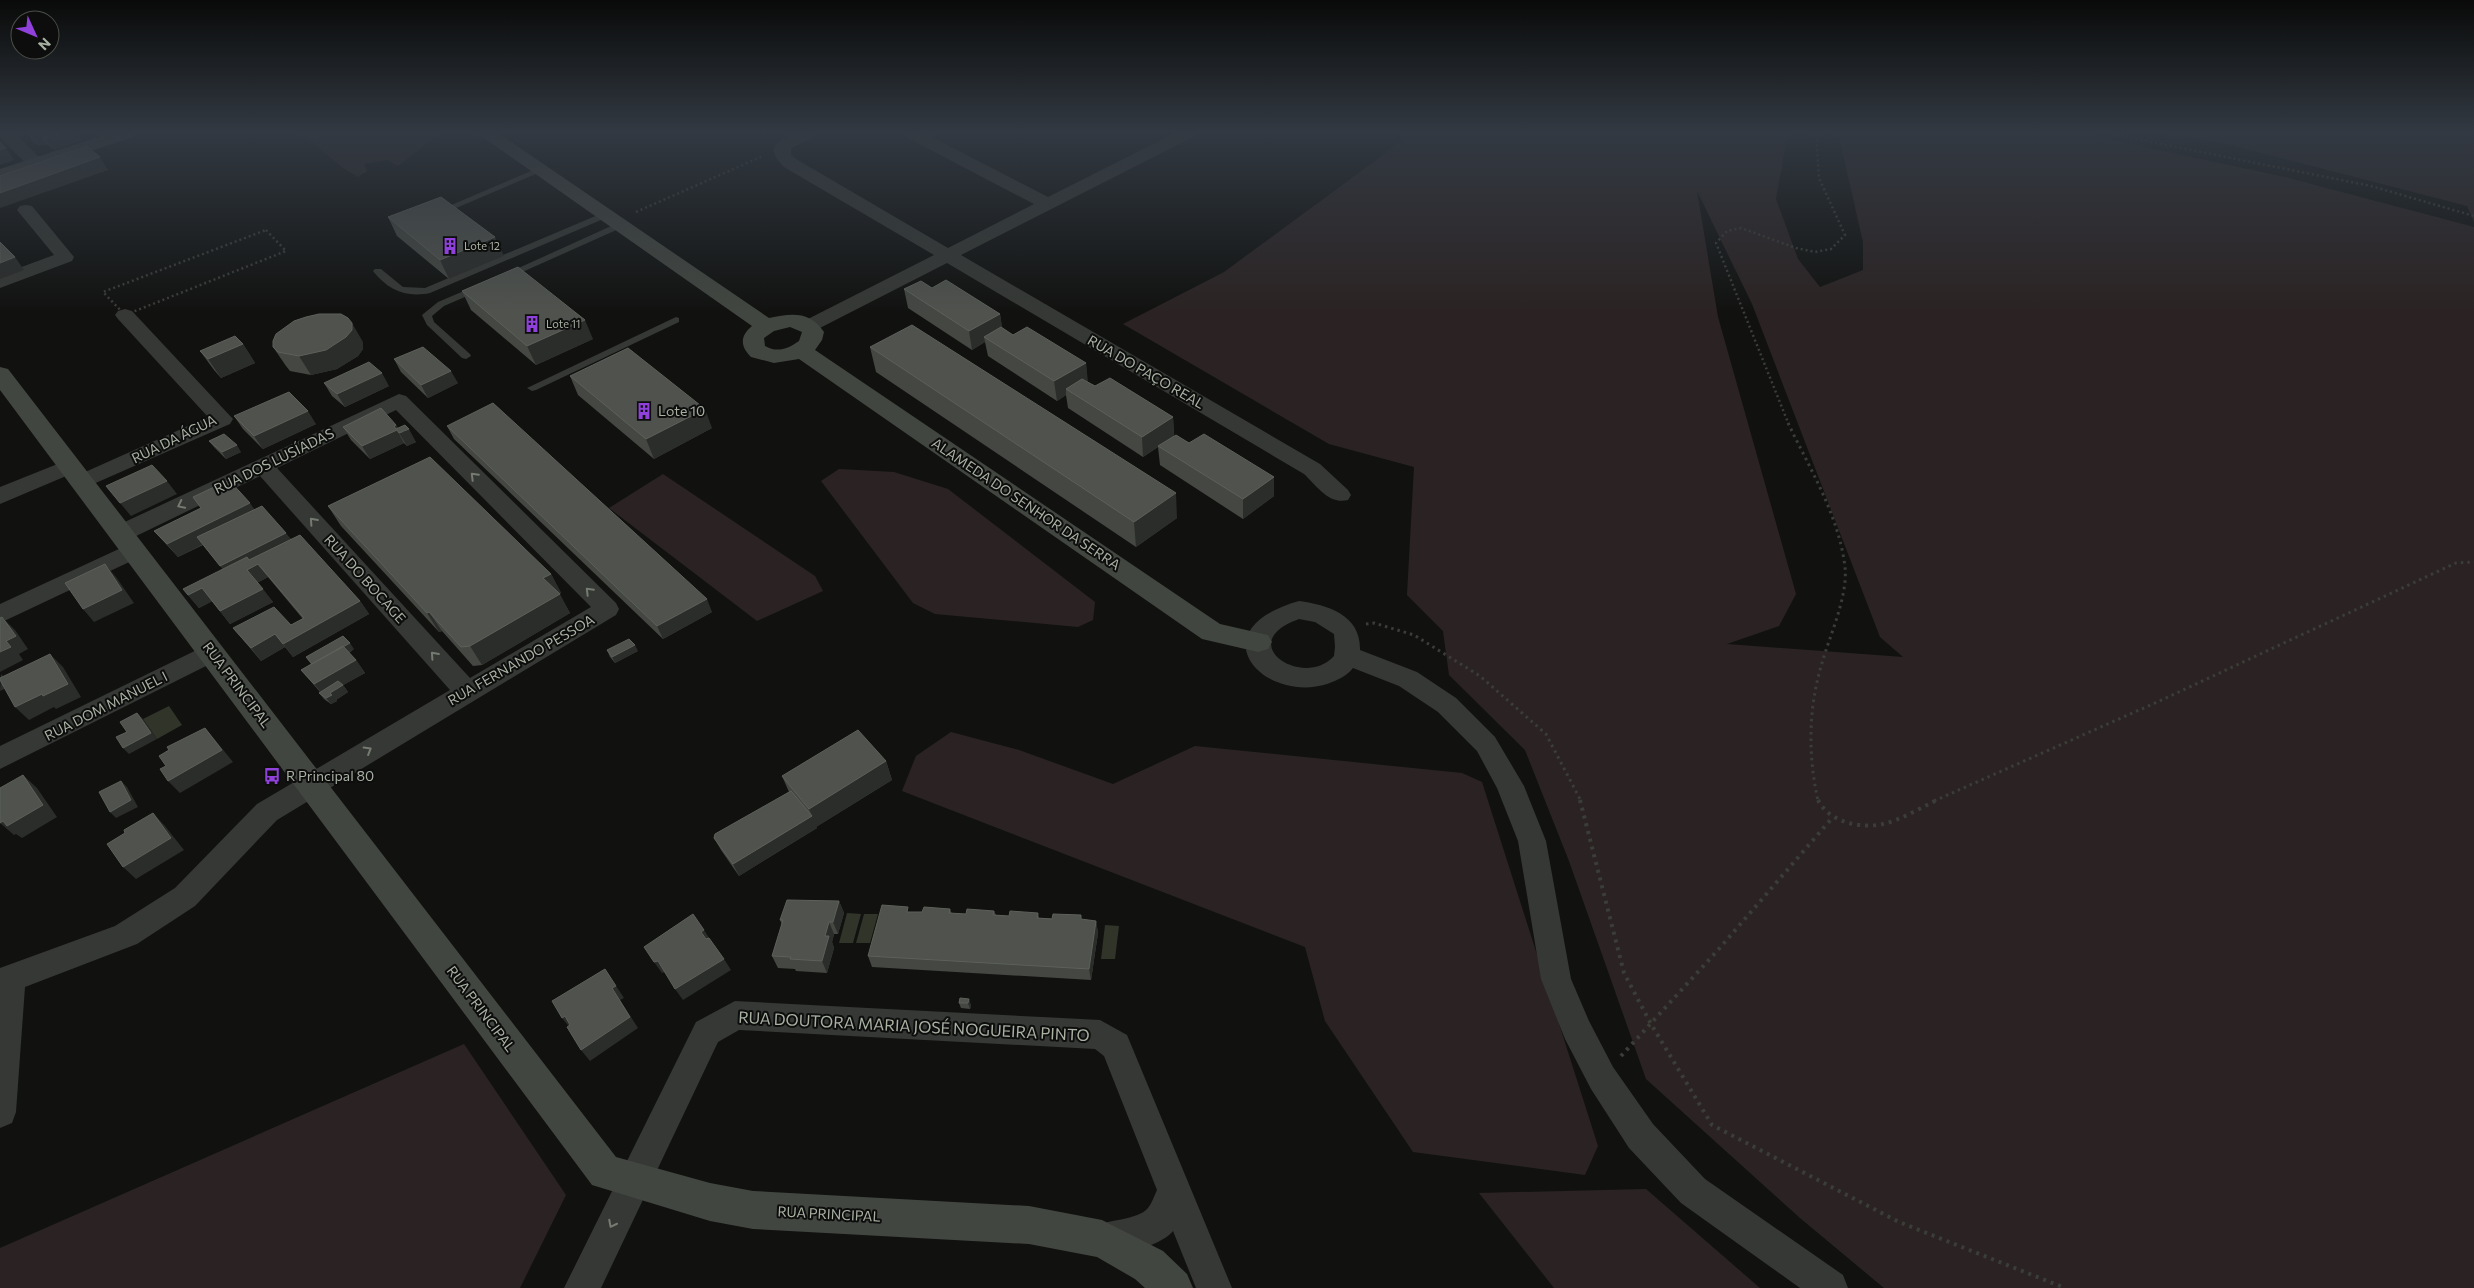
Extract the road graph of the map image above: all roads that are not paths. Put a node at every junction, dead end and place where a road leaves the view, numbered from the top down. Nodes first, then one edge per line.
1 (484, 193) edge
2 (574, 193) edge
3 (841, 193) edge
4 (1026, 193) edge
5 (1068, 193) edge
6 (1047, 204) junction
7 (26, 210) dead end
8 (426, 217) edge
9 (613, 220) junction
10 (947, 256) junction
11 (378, 271) dead end
12 (0, 282) edge
13 (125, 315) road end
14 (676, 320) dead end
15 (766, 326) junction
16 (809, 326) junction
17 (801, 350) junction
18 (466, 356) dead end
19 (0, 374) edge
20 (532, 388) dead end
21 (399, 401) joint
22 (263, 466) junction
23 (76, 474) junction
24 (1340, 495) dead end
25 (0, 496) edge
26 (128, 542) junction
27 (0, 614) edge
28 (1258, 642) junction
29 (211, 652) junction
30 (1348, 655) junction
31 (466, 691) junction
32 (0, 758) edge
33 (311, 784) junction
34 (5, 980) edge
35 (0, 1112) edge
36 (634, 1181) junction
37 (1174, 1193) junction
38 (1102, 1239) junction
39 (582, 1288) edge
40 (1173, 1288) edge
41 (1214, 1288) edge
42 (1830, 1288) edge

1 - 8 lane
2 - 9 street
3 - 10 street, RUA DO PAÇO REAL
4 - 6 street
5 - 6 street
6 - 10 street
7 - 12 street
9 - 11 lane
9 - 15 street
9 - 18 lane
10 - 16 street
10 - 24 street, RUA DO PAÇO REAL
13 - 23 street, RUA DA ÁGUA
14 - 20 lane
15 - 16 street
15 - 17 street
16 - 17 street
17 - 28 street, ALAMEDA DO SENHOR DA SERRA
19 - 23 street, RUA PRINCIPAL
21 - 22 street, RUA DOS LUSÍADAS
31 -> 21 street, RUA FERNANDO PESSOA
22 -> 26 street, RUA DOS LUSÍADAS
31 -> 22 street, RUA DO BOCAGE
23 - 25 street
23 - 26 street, RUA PRINCIPAL
26 - 27 street, RUA DOS LUSÍADAS
26 - 29 street, RUA PRINCIPAL
28 - 30 street
28 - 30 street
29 - 32 street, RUA DOM MANUEL I
29 - 33 street, RUA PRINCIPAL
30 - 42 street
33 -> 31 street, RUA FERNANDO PESSOA
33 - 34 street, RUA FERNANDO PESSOA
33 - 36 street, RUA PRINCIPAL
34 - 35 street
36 - 37 street, RUA DOUTORA MARIA JOSÉ NOGUEIRA PINTO
36 - 38 street, RUA PRINCIPAL
36 -> 39 street, RUA DOUTORA MARIA JOSÉ NOGUEIRA PINTO
37 - 38 street
37 - 41 street, RUA DOUTORA MARIA JOSÉ NOGUEIRA PINTO
38 - 40 street, RUA PRINCIPAL

